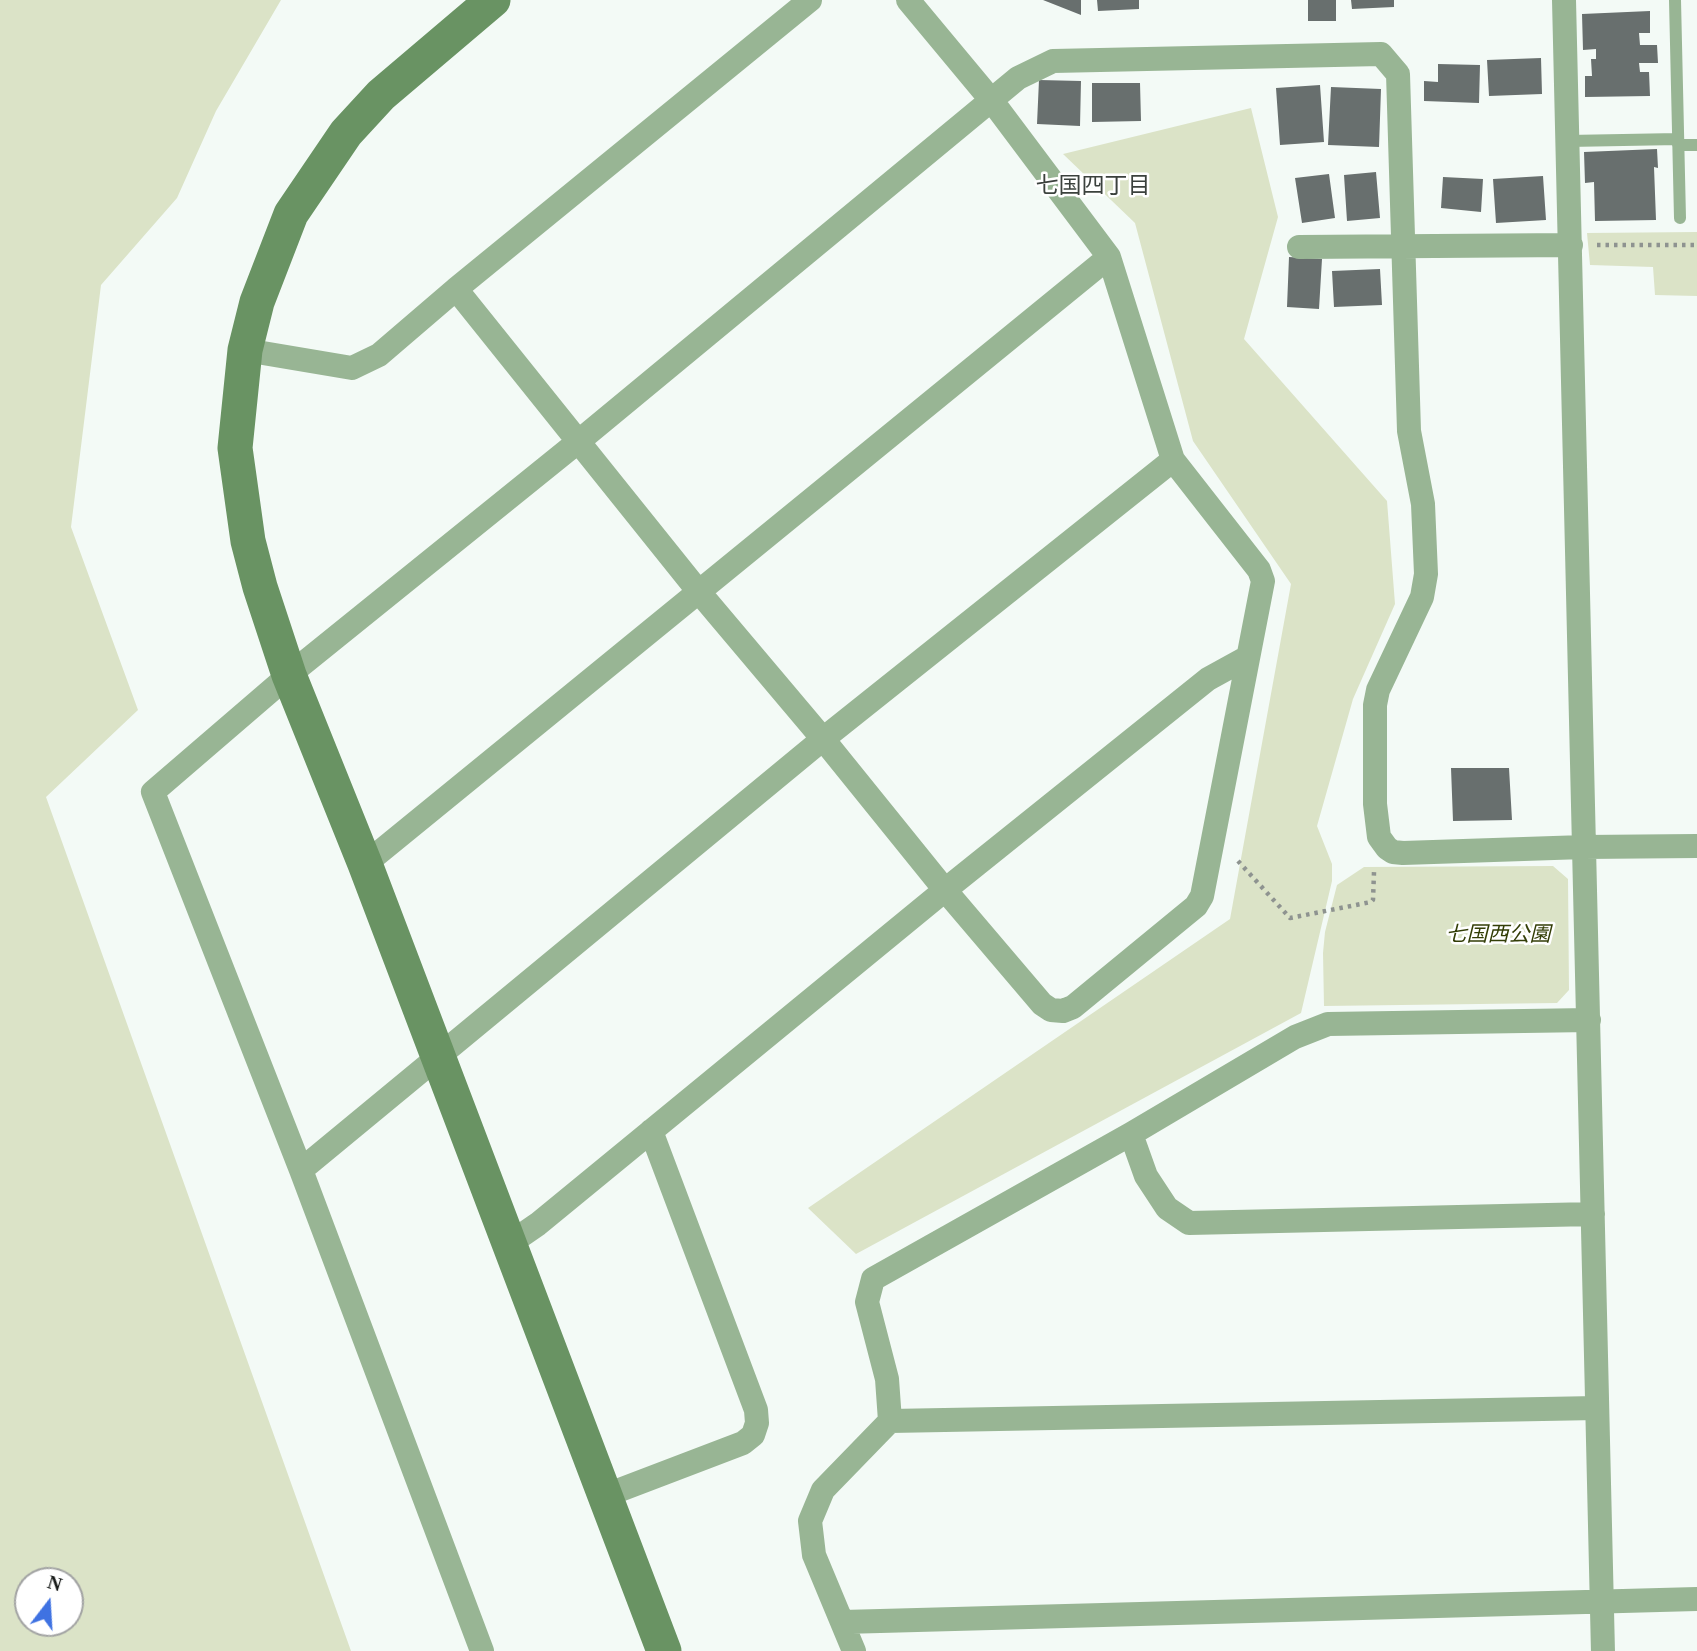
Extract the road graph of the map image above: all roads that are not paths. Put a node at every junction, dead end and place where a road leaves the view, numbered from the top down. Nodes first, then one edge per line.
1 (493, 0) edge
2 (810, 0) edge
3 (908, 0) edge
4 (1564, 0) edge
5 (1675, 0) edge
6 (992, 101) junction
7 (1568, 141) junction
8 (1678, 142) junction
9 (1697, 145) edge
10 (1680, 218) dead end
11 (1571, 245) junction
12 (1404, 246) junction
13 (1299, 247) dead end
14 (1109, 257) junction
15 (456, 289) junction
16 (244, 350) junction
17 (579, 442) junction
18 (1174, 460) junction
19 (699, 592) junction
20 (1248, 657) junction
21 (289, 675) junction
22 (823, 739) junction
23 (1584, 846) junction
24 (1697, 846) edge
25 (365, 864) junction
26 (944, 890) junction
27 (1589, 1020) junction
28 (437, 1056) junction
29 (651, 1131) junction
30 (1131, 1135) junction
31 (301, 1170) junction
32 (1593, 1214) junction
33 (509, 1244) junction
34 (1597, 1408) junction
35 (890, 1421) junction
36 (604, 1496) junction
37 (1697, 1599) edge
38 (1602, 1601) junction
39 (843, 1622) junction
40 (482, 1651) edge
41 (664, 1651) edge
42 (854, 1651) edge
43 (1603, 1651) edge

1 - 16 street
2 - 15 street
3 - 6 street
4 - 7 street
5 - 8 lane
6 - 12 street
6 - 14 street
6 - 17 street
7 - 8 lane
7 - 11 street
8 - 9 lane
8 - 10 lane
11 - 12 street
11 - 23 street
12 - 13 street
12 - 23 street
14 - 18 street
14 - 19 street
15 - 16 street
15 - 17 street
16 - 21 street
17 - 19 street
17 - 21 street
18 - 20 street
18 - 22 street
19 - 22 street
19 - 25 street
20 - 26 street
20 - 26 street
21 - 25 street
21 - 31 street
22 - 26 street
22 - 28 street
23 - 24 street
23 - 27 street
25 - 28 street
26 - 29 street
27 - 30 street
27 - 32 street
28 - 31 street
28 - 33 street
29 - 33 street
29 - 36 street
30 - 32 street
30 - 35 street
31 - 40 street
32 - 34 street
33 - 36 street
34 - 35 street
34 - 38 street
35 - 39 street
36 - 41 street
37 - 38 street
38 - 39 street
38 - 43 street
39 - 42 street

